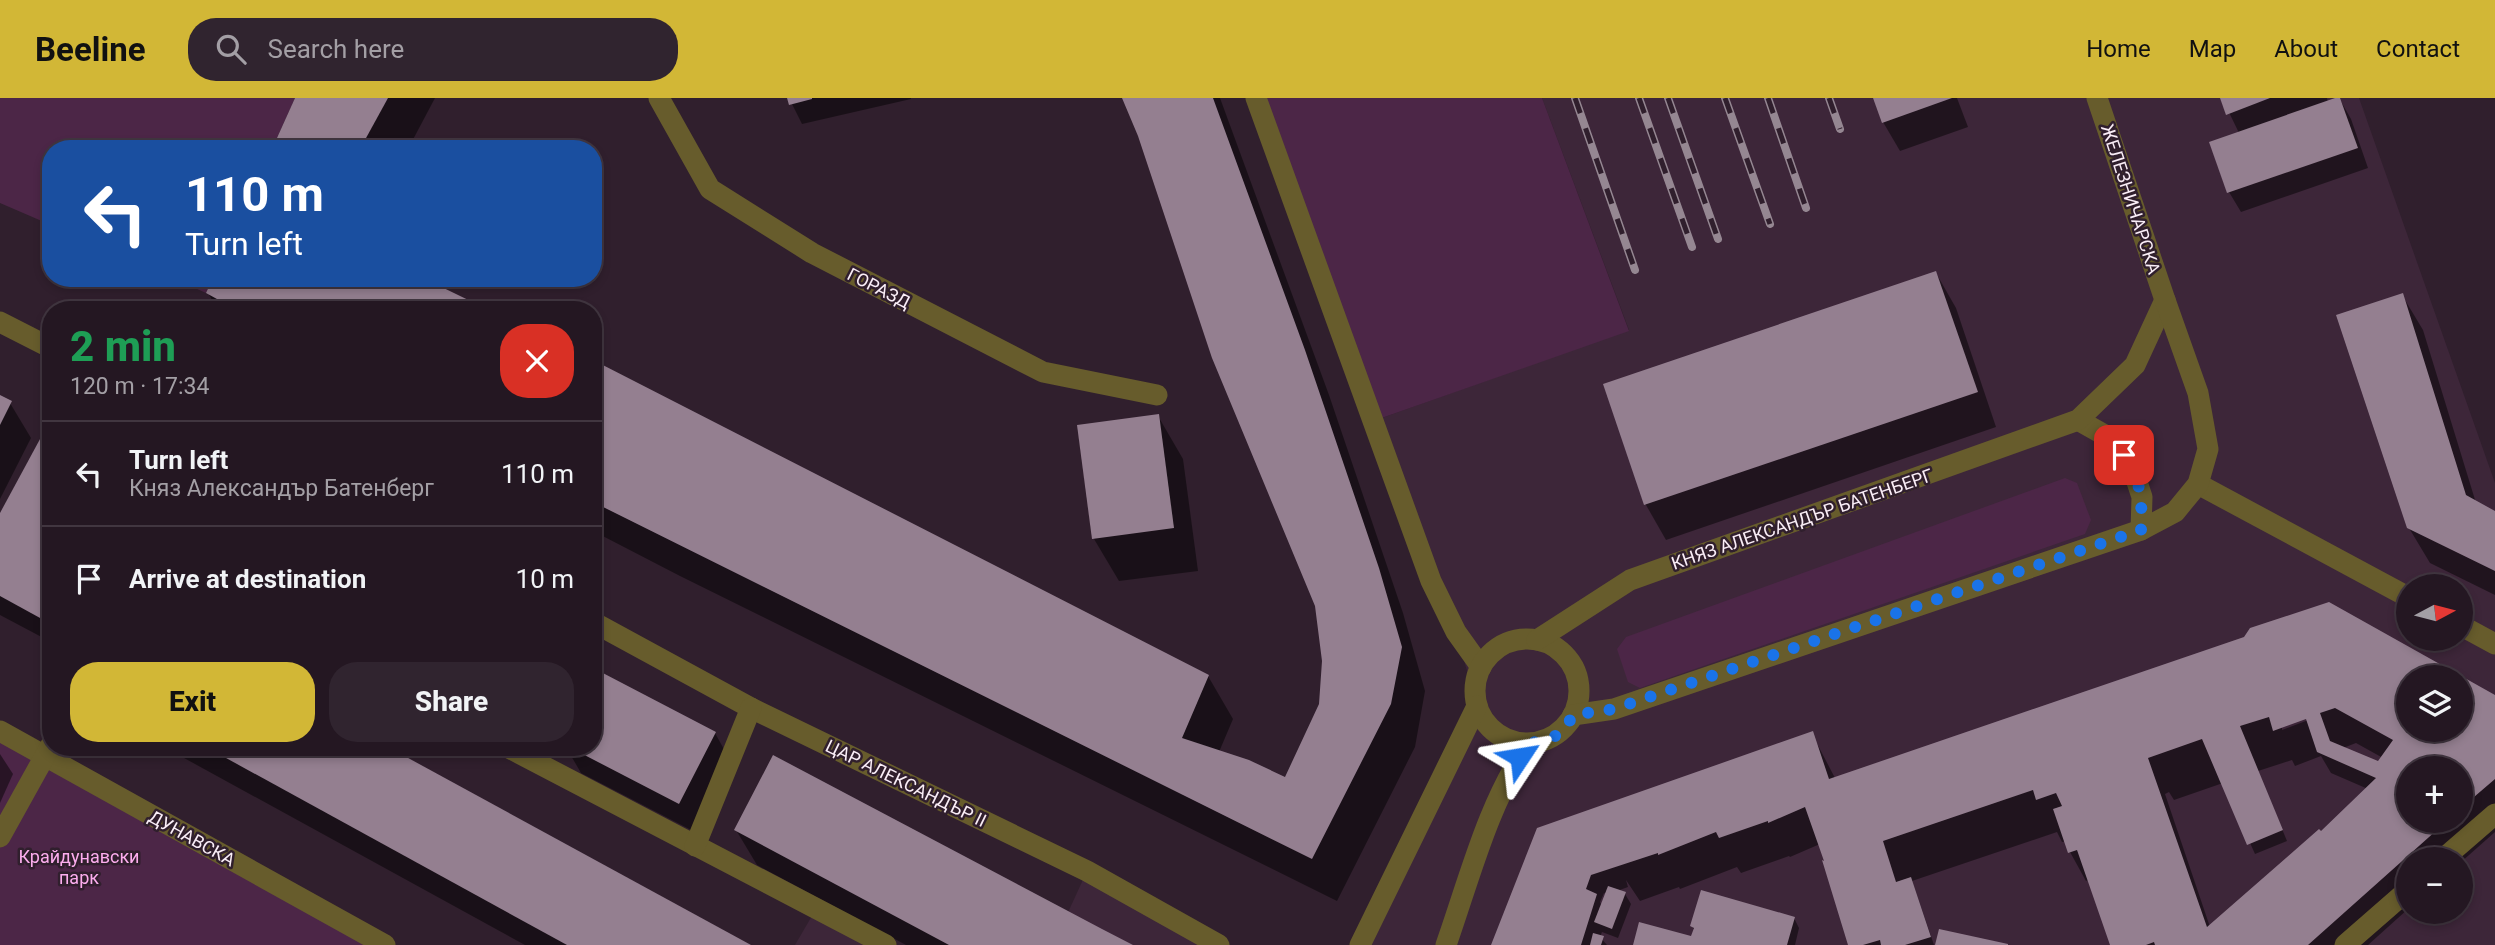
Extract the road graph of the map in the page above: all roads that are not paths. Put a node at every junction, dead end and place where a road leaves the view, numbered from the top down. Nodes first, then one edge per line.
1 (659, 98) edge
2 (1256, 98) edge
3 (2097, 98) edge
4 (2165, 300) junction
5 (0, 322) edge
6 (42, 343) edge
7 (1157, 395) dead end
8 (2078, 421) junction
9 (2198, 484) junction
10 (2141, 530) junction
11 (2396, 591) edge
12 (602, 627) edge
13 (2473, 632) edge
14 (1537, 640) junction
15 (2495, 644) edge
16 (1481, 667) junction
17 (1477, 706) junction
18 (751, 708) junction
19 (1573, 715) junction
20 (0, 731) edge
21 (1529, 744) junction
22 (42, 748) edge
23 (45, 756) edge
24 (58, 756) edge
25 (524, 756) edge
26 (2495, 814) edge
27 (0, 837) edge
28 (695, 846) junction
29 (2457, 847) edge
30 (2396, 900) edge
31 (385, 945) edge
32 (886, 945) edge
33 (1219, 945) edge
34 (1360, 945) edge
35 (1446, 945) edge
36 (2345, 945) edge

1 - 7 street, ГОРАЗД
2 - 16 street
3 - 4 street, ЖЕЛЕЗНИЧАРСКА
4 - 8 street, КНЯЗ АЛЕКСАНДЪР БАТЕНБЕРГ
4 - 9 street
5 - 6 street
8 - 10 street
8 - 14 street, КНЯЗ АЛЕКСАНДЪР БАТЕНБЕРГ
9 - 10 street
9 - 11 street
10 - 19 street
12 - 18 street, ЦАР АЛЕКСАНДЪР II
13 - 15 street
14 - 16 street, КНЯЗ АЛЕКСАНДЪР БАТЕНБЕРГ
14 - 19 street
16 - 17 street
17 - 21 street
17 - 34 street
18 - 28 street
18 - 33 street, ЦАР АЛЕКСАНДЪР II
19 - 21 street
20 - 22 street, ДУНАВСКА
21 - 35 street
23 - 27 street
24 - 31 street, ДУНАВСКА
25 - 28 street
26 - 29 street
28 - 32 street
30 - 36 street

